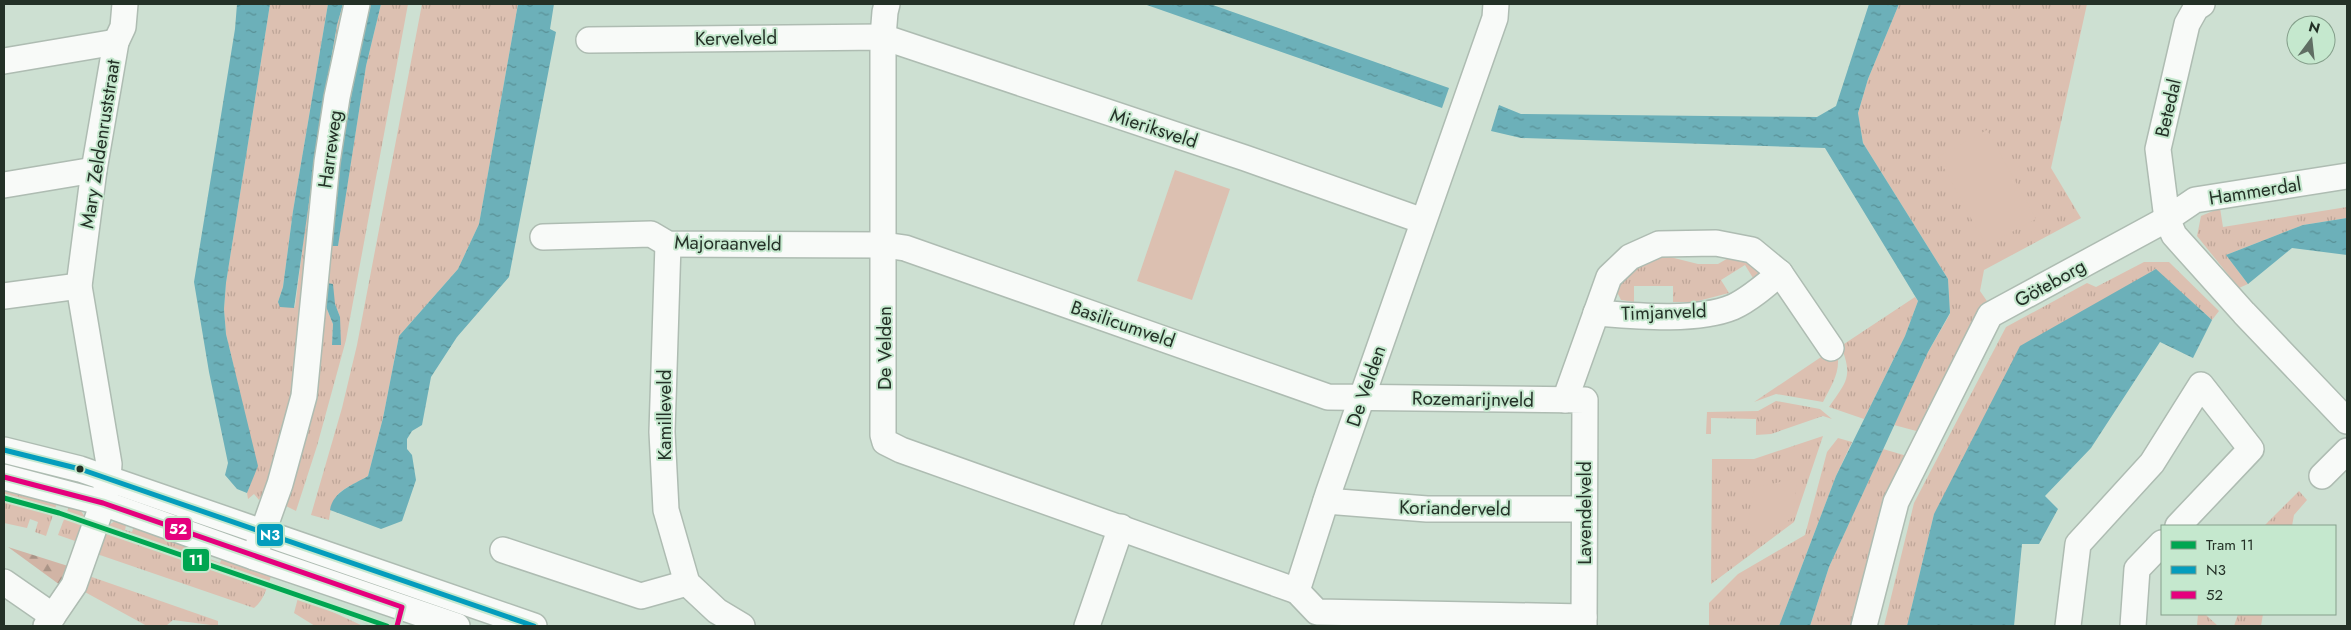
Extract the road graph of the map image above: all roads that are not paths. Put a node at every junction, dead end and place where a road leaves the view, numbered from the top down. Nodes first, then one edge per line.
1 (125, 4) edge
2 (357, 4) edge
3 (887, 4) edge
4 (1496, 4) edge
5 (2202, 4) edge
6 (883, 38) junction
7 (589, 40) dead end
8 (116, 42) junction
9 (4, 61) edge
10 (94, 170) junction
11 (2347, 176) edge
12 (4, 185) edge
13 (2168, 219) junction
14 (1423, 221) junction
15 (543, 237) dead end
16 (668, 244) junction
17 (884, 245) junction
18 (1780, 273) junction
19 (79, 286) junction
20 (4, 296) edge
21 (1596, 313) junction
22 (1831, 348) dead end
23 (1362, 398) junction
24 (1575, 400) junction
25 (2347, 421) edge
26 (4, 450) edge
27 (2347, 452) edge
28 (2322, 476) dead end
29 (4, 477) edge
30 (106, 491) junction
31 (1326, 501) junction
32 (1584, 509) junction
33 (2179, 525) edge
34 (1121, 527) junction
35 (263, 532) junction
36 (2161, 543) edge
37 (503, 550) dead end
38 (254, 557) junction
39 (4, 582) edge
40 (687, 583) junction
41 (1298, 591) junction
42 (49, 621) edge
43 (1584, 621) edge
44 (456, 626) edge
45 (534, 626) edge
46 (742, 626) edge
47 (1087, 626) edge
48 (1864, 626) edge
49 (2068, 626) edge
50 (2133, 626) edge

1 - 8 street, Mary Zeldenruststraat
2 - 35 street, Harreweg
3 - 6 street, De Velden
4 - 14 street, De Velden
5 - 13 street, Betedal
6 - 7 street, Kervelveld
6 - 14 street, Mieriksveld
6 - 17 street, De Velden
8 - 9 street
8 - 10 street, Mary Zeldenruststraat
10 - 12 street
10 - 19 street, Mary Zeldenruststraat
11 - 13 street, Hammerdal
13 - 25 street
13 - 48 street, Göteborg
14 - 23 street, De Velden
15 - 16 street, Majoraanveld
16 - 17 street, Majoraanveld
16 - 40 street, Kamilleveld
17 - 23 street, Basilicumveld
17 - 34 street, De Velden
18 - 21 street, Timjanveld
18 - 21 street, Timjanveld
18 - 22 street, Timjanveld
19 - 20 street
19 - 30 street, Mary Zeldenruststraat
21 - 24 street, Timjanveld
23 - 24 street, Rozemarijnveld
23 - 31 street, De Velden
24 - 32 street, Lavendelveld
26 - 30 street
27 - 28 street
29 - 30 street
30 - 35 street
30 - 38 street
30 - 42 street
31 - 32 street, Korianderveld
31 - 41 street, De Velden
32 - 43 street, Lavendelveld
33 - 49 street
34 - 41 street, De Velden
34 - 47 street
35 - 38 street, Harreweg
35 - 45 street
36 - 50 street
37 - 40 street
38 - 44 street
39 - 42 street
40 - 46 street
41 - 43 street

